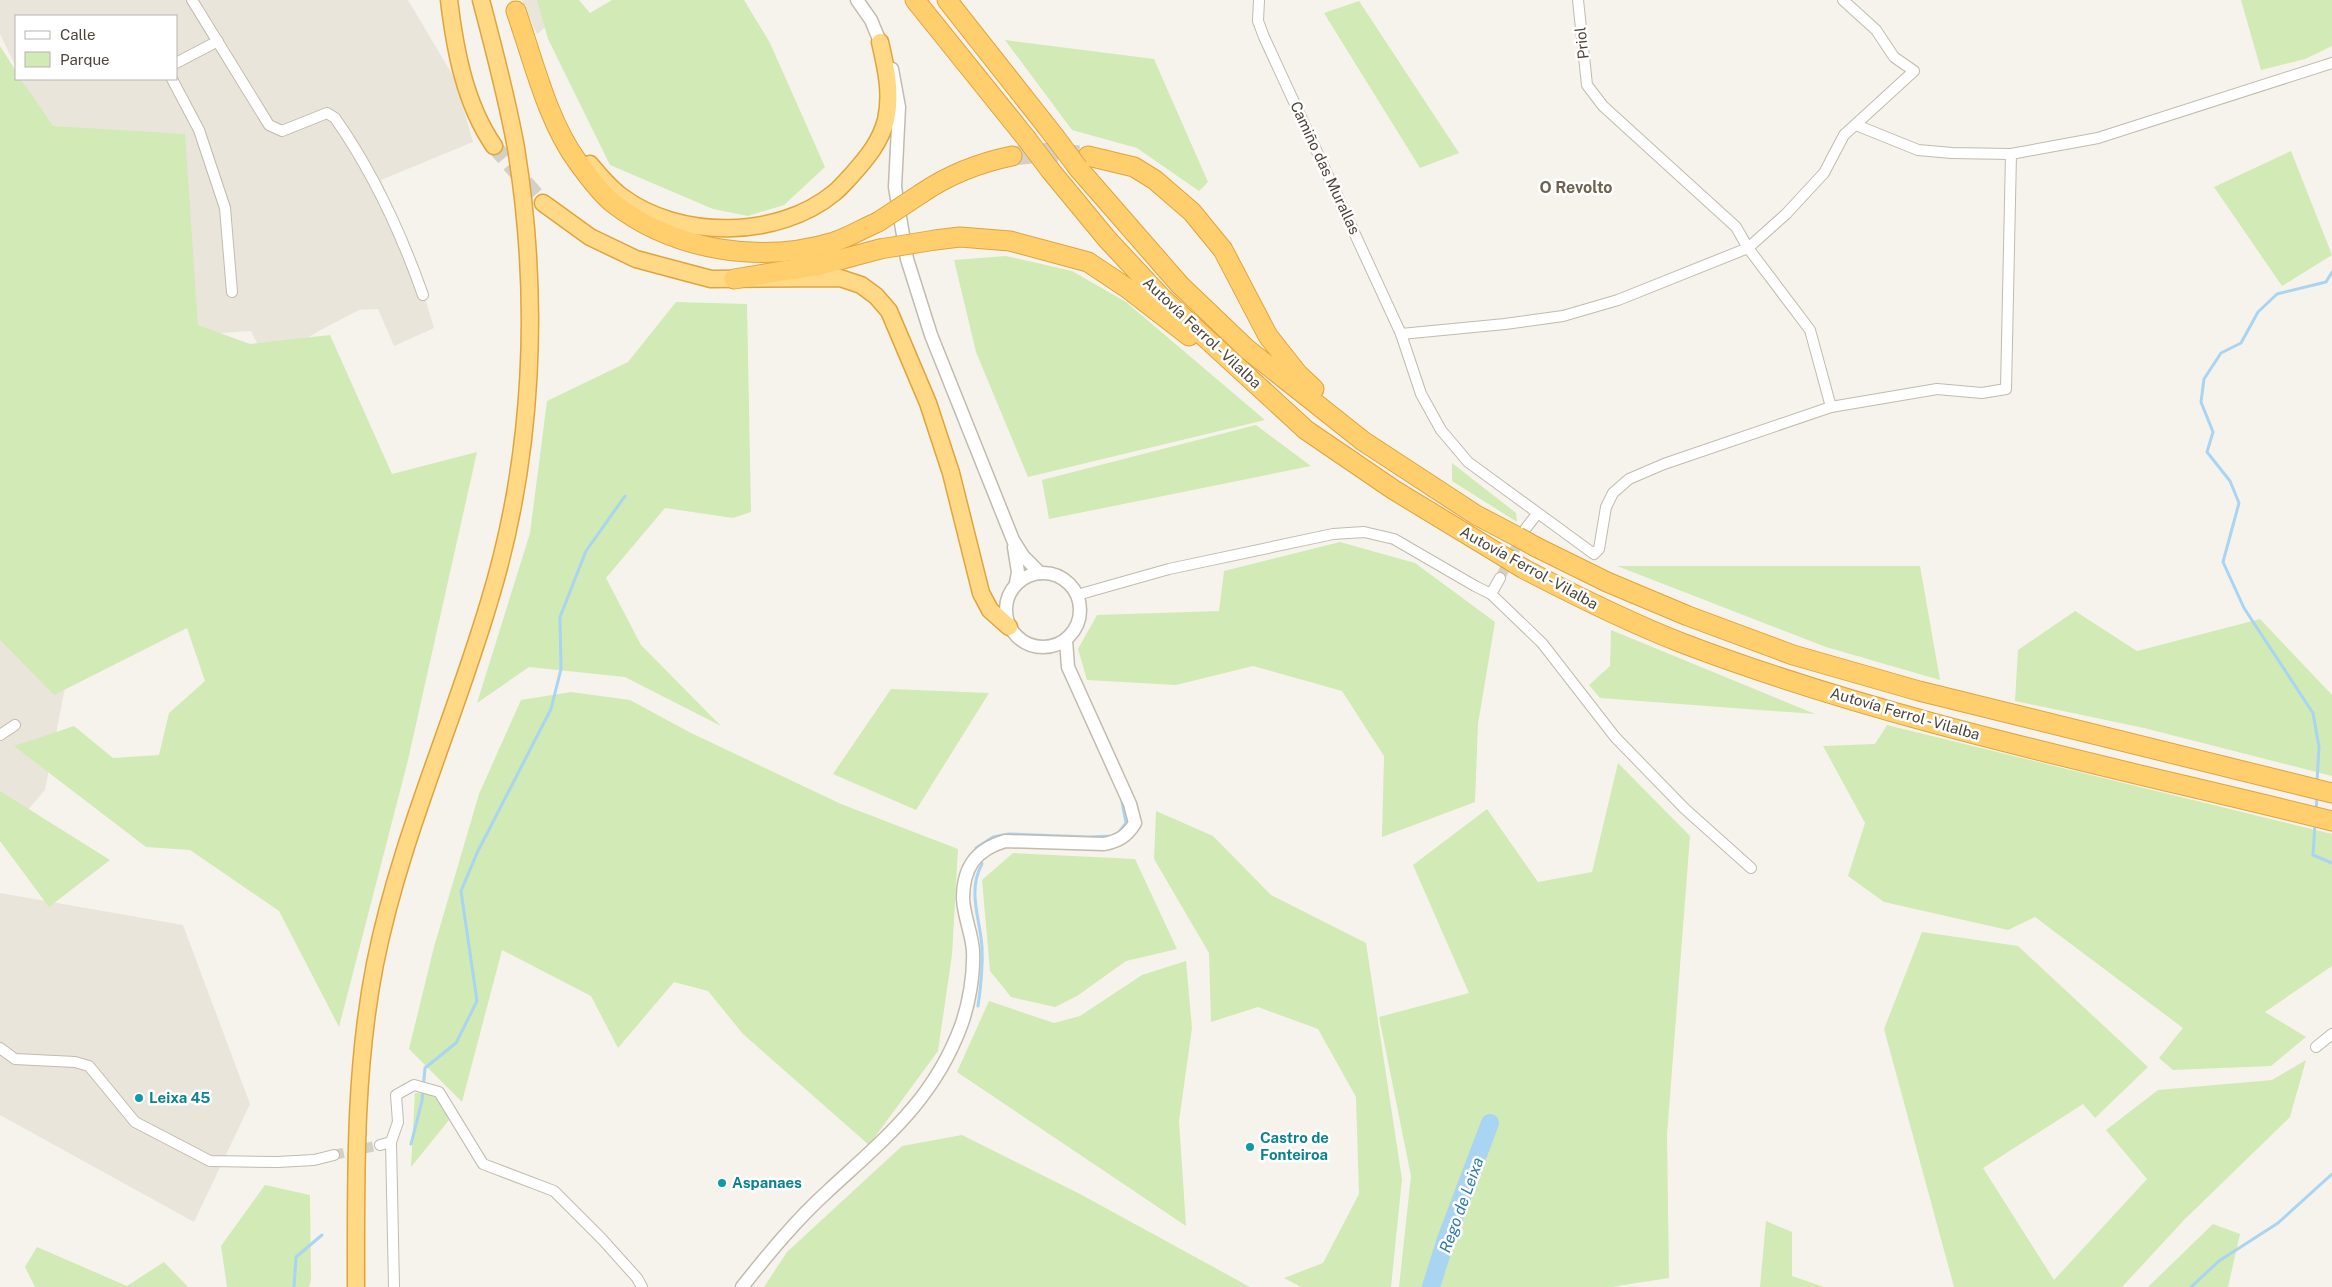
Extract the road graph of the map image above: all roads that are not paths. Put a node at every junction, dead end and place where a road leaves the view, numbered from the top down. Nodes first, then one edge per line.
1 (192, 0) edge
2 (449, 0) edge
3 (481, 0) edge
4 (858, 0) edge
5 (915, 0) edge
6 (947, 0) edge
7 (1259, 0) edge
8 (1578, 0) edge
9 (1843, 0) edge
10 (515, 5) edge
11 (218, 41) junction
12 (880, 42) junction
13 (178, 62) edge
14 (2332, 63) edge
15 (173, 80) edge
16 (1856, 125) junction
17 (494, 146) tunnel mouth
18 (2011, 154) junction
19 (1012, 156) tunnel mouth
20 (1083, 162) junction
21 (543, 203) tunnel mouth
22 (1748, 248) junction
23 (734, 280) junction
24 (232, 292) dead end
25 (423, 295) dead end
26 (1401, 334) junction
27 (1258, 386) junction
28 (1831, 407) junction
29 (1362, 441) junction
30 (1537, 514) junction
31 (1522, 532) junction
32 (1013, 540) junction
33 (1040, 572) junction
34 (1500, 578) tunnel mouth
35 (1016, 583) junction
36 (1491, 594) junction
37 (1077, 595) junction
38 (1009, 627) junction
39 (1066, 640) junction
40 (1042, 648) junction
41 (1068, 667) junction
42 (15, 725) dead end
43 (0, 735) edge
44 (2332, 793) edge
45 (2332, 821) edge
46 (1751, 868) dead end
47 (2332, 1034) edge
48 (2316, 1047) dead end
49 (0, 1048) edge
50 (391, 1142) junction
51 (380, 1145) tunnel mouth
52 (334, 1155) tunnel mouth
53 (356, 1287) edge
54 (394, 1287) edge
55 (642, 1287) edge
56 (742, 1287) edge

1 - 11 street
2 - 17 highway
3 - 53 highway
4 - 12 street
5 - 27 highway, Autovía Ferrol - Vilalba, bridge
6 - 20 highway, Autovía Ferrol - Vilalba, bridge
7 - 26 street, Camiño das Murallas
8 - 22 street, Priol
9 - 16 street
10 - 12 highway
10 - 19 highway, bridge
11 - 13 street
11 - 25 street
12 - 32 street
14 - 18 street
15 - 24 street
16 - 18 street
16 - 22 street
18 - 28 street
20 - 29 highway, Autovía Ferrol - Vilalba
20 - 29 highway
21 - 23 highway
22 - 26 street
22 - 28 street
23 - 27 highway, bridge
23 - 38 highway
26 - 30 street, Camiño das Murallas
27 - 45 highway, Autovía Ferrol - Vilalba, bridge
28 - 30 street, Camiño das Murallas
29 - 31 highway, Autovía Ferrol - Vilalba
30 - 31 street
31 - 44 highway, Autovía Ferrol - Vilalba, bridge
32 - 33 street
32 - 35 street
33 - 35 street
33 - 37 street
34 - 36 street
35 - 38 street
36 - 37 street
36 - 46 street
37 - 39 street
38 - 40 street
39 - 40 street
39 - 41 street
40 - 41 street
41 - 56 street
42 - 43 street
47 - 48 street
49 - 52 street
50 - 51 street
50 - 54 street
50 - 55 street

